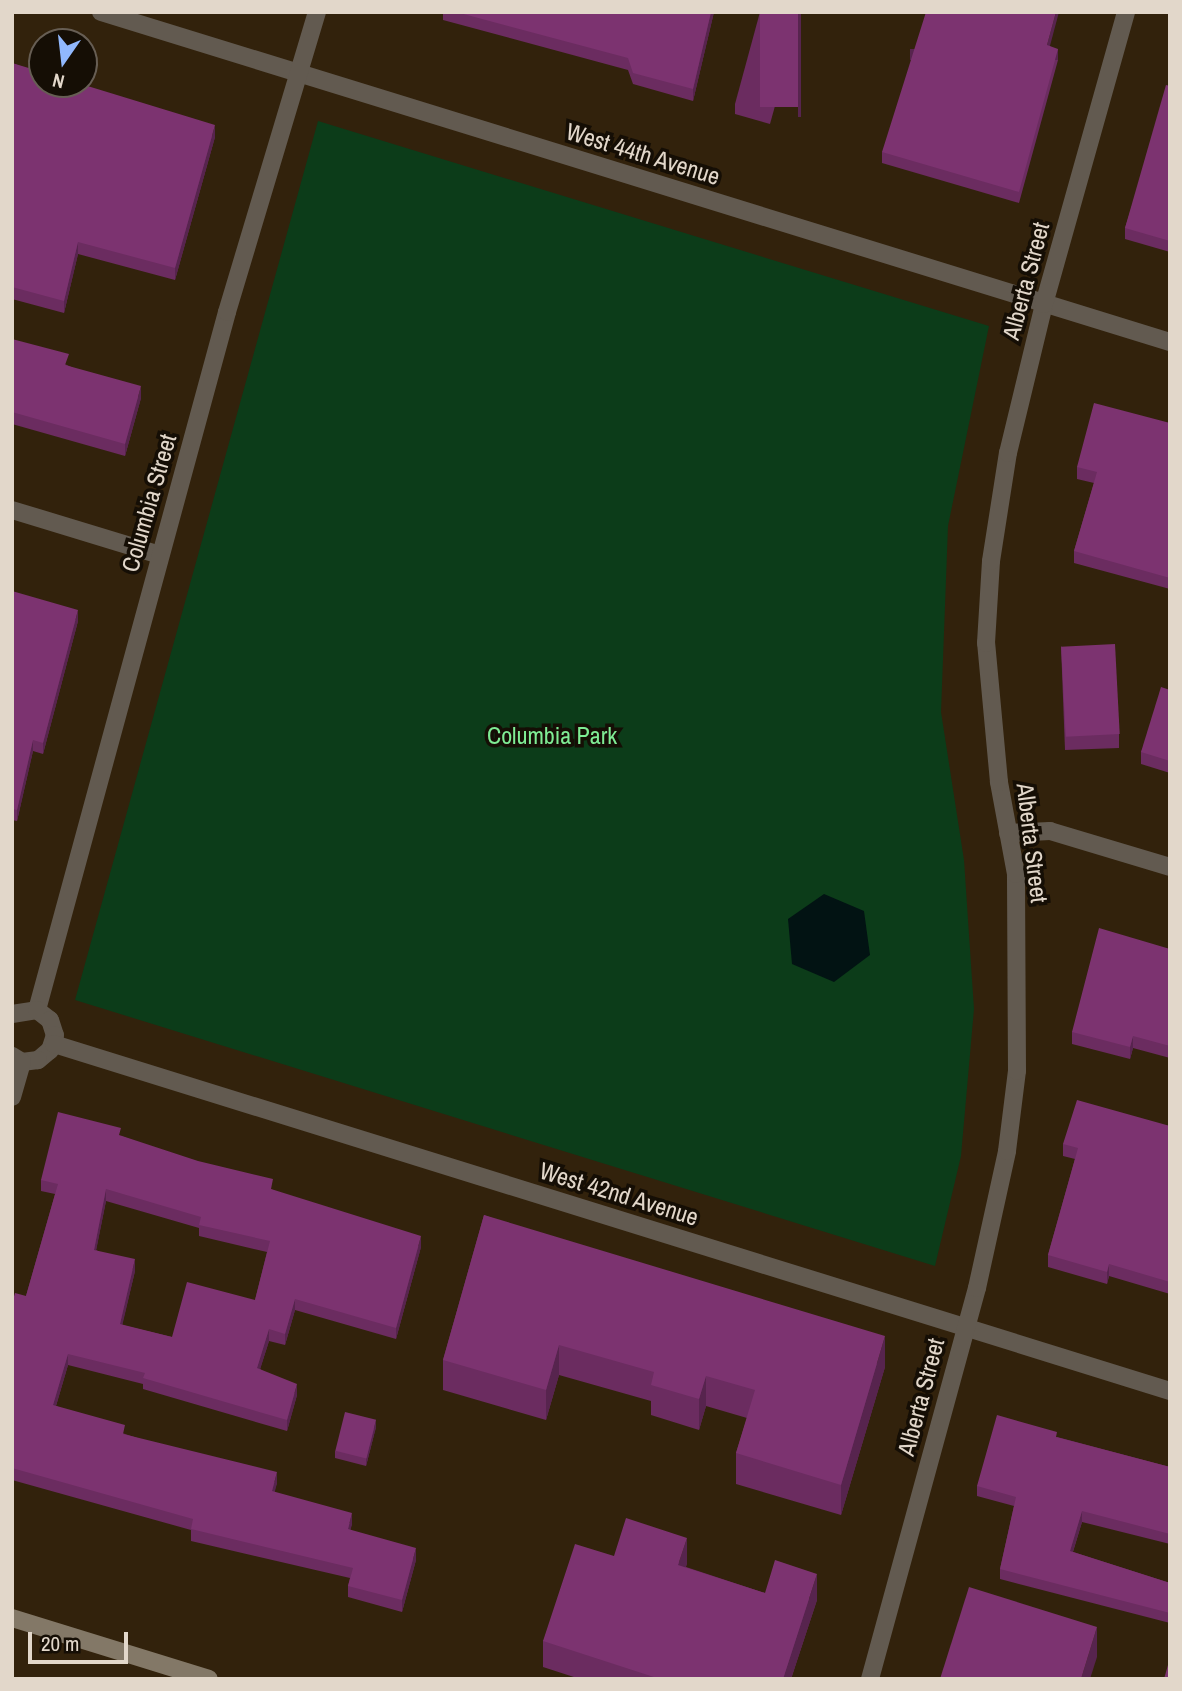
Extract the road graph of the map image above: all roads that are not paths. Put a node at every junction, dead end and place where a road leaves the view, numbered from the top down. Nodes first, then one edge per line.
1 (101, 12) edge
2 (317, 12) edge
3 (1126, 12) edge
4 (300, 74) junction
5 (1044, 304) junction
6 (1170, 342) edge
7 (12, 510) edge
8 (160, 555) junction
9 (1008, 833) junction
10 (1170, 867) edge
11 (37, 1010) junction
12 (12, 1014) edge
13 (54, 1044) junction
14 (17, 1059) edge
15 (12, 1097) edge
16 (966, 1328) junction
17 (1170, 1391) edge
18 (12, 1618) edge
19 (209, 1679) edge
20 (870, 1679) edge

1 - 4 street, West 44th Avenue
2 - 4 street, Columbia Street
3 - 5 street, Alberta Street
4 - 5 street, West 44th Avenue
4 - 8 street, Columbia Street
5 - 6 street, West 44th Avenue
5 - 9 street, Alberta Street
7 - 8 street
8 - 11 street, Columbia Street
9 - 10 street
9 - 16 street, Alberta Street
11 - 12 street
11 - 13 street
13 - 14 street
13 - 16 street, West 42nd Avenue
14 - 15 street
16 - 17 street, West 42nd Avenue
16 - 20 street, Alberta Street
18 - 19 main road

